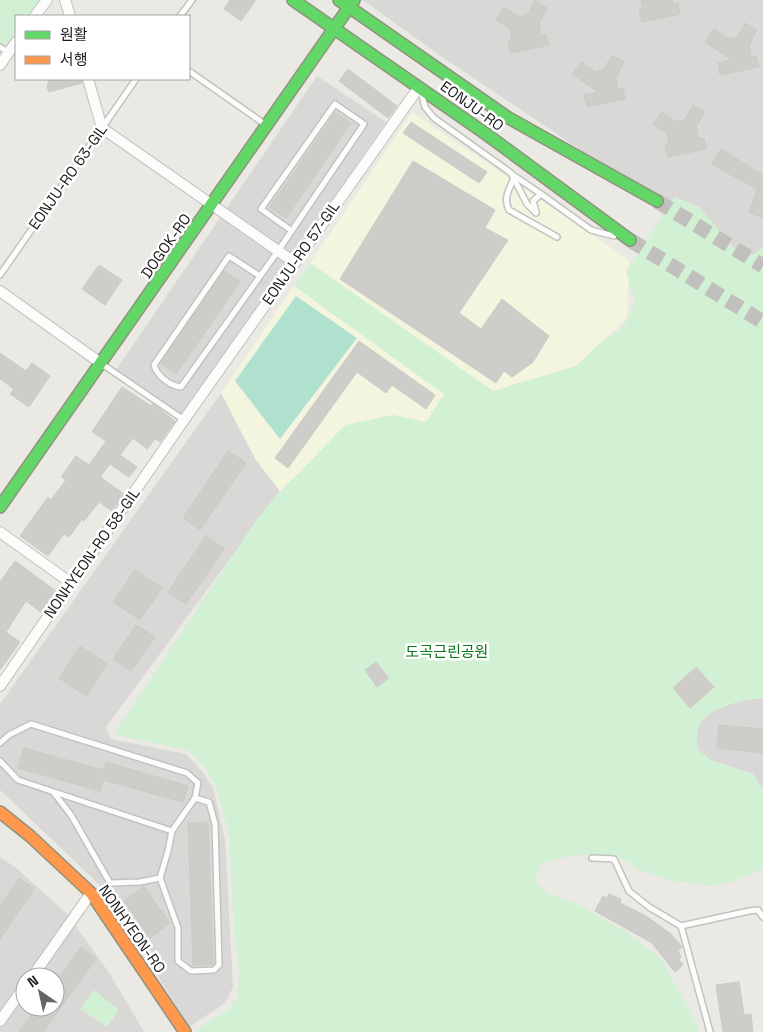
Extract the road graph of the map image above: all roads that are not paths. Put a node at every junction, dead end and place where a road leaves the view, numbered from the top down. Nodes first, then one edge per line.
1 (47, 0) edge
2 (65, 0) edge
3 (192, 0) edge
4 (293, 0) edge
5 (339, 0) edge
6 (352, 4) edge
7 (37, 15) edge
8 (70, 15) edge
9 (181, 15) edge
10 (333, 30) junction
11 (15, 43) edge
12 (4, 50) edge
13 (0, 65) edge
14 (190, 72) edge
15 (88, 80) edge
16 (135, 80) edge
17 (419, 87) junction
18 (266, 125) junction
19 (102, 128) junction
20 (512, 176) junction
21 (541, 194) junction
22 (657, 201) tunnel mouth
23 (212, 205) junction
24 (292, 231) junction
25 (557, 236) dead end
26 (630, 240) joint
27 (278, 251) junction
28 (294, 262) junction
29 (0, 275) edge
30 (260, 276) junction
31 (0, 291) edge
32 (102, 364) junction
33 (184, 420) junction
34 (0, 508) edge
35 (0, 532) edge
36 (71, 583) junction
37 (0, 686) edge
38 (0, 743) edge
39 (0, 760) edge
40 (53, 792) junction
41 (195, 798) junction
42 (0, 812) edge
43 (172, 831) junction
44 (592, 858) dead end
45 (160, 878) junction
46 (91, 893) junction
47 (763, 918) edge
48 (681, 926) junction
49 (39, 967) edge
50 (15, 1000) edge
51 (0, 1022) edge
52 (185, 1032) edge
53 (710, 1032) edge

1 - 7 street
2 - 8 street
3 - 9 lane
4 - 10 main road, EONJU-RO
5 - 6 main road, EONJU-RO
6 - 10 main road, DOGOK-RO
6 - 22 main road, EONJU-RO
10 - 17 main road, EONJU-RO
10 - 18 main road, DOGOK-RO
11 - 12 street
12 - 13 street
14 - 18 lane
15 - 19 street
16 - 19 lane, EONJU-RO 63-GIL
17 - 20 lane
17 - 26 main road, EONJU-RO
17 - 28 street, EONJU-RO 57-GIL
18 - 23 main road, DOGOK-RO
19 - 23 street
19 - 29 lane, EONJU-RO 63-GIL
20 - 21 lane
20 - 21 lane
20 - 25 lane
21 - 26 lane
23 - 27 street
23 - 32 main road, DOGOK-RO
24 - 24 lane
24 - 27 lane
27 - 28 street
27 - 30 lane
28 - 33 street, EONJU-RO 57-GIL
30 - 30 lane
31 - 32 street
32 - 33 lane
32 - 34 main road, DOGOK-RO
33 - 36 street, NONHYEON-RO 58-GIL
35 - 36 street
36 - 37 street, NONHYEON-RO 58-GIL
38 - 41 lane
39 - 40 lane
40 - 43 lane
40 - 45 lane
41 - 43 lane
41 - 45 lane
42 - 46 main road, NONHYEON-RO
43 - 45 lane
44 - 48 lane
46 - 49 street
46 - 52 main road, NONHYEON-RO
47 - 48 lane
48 - 53 lane
50 - 51 street

